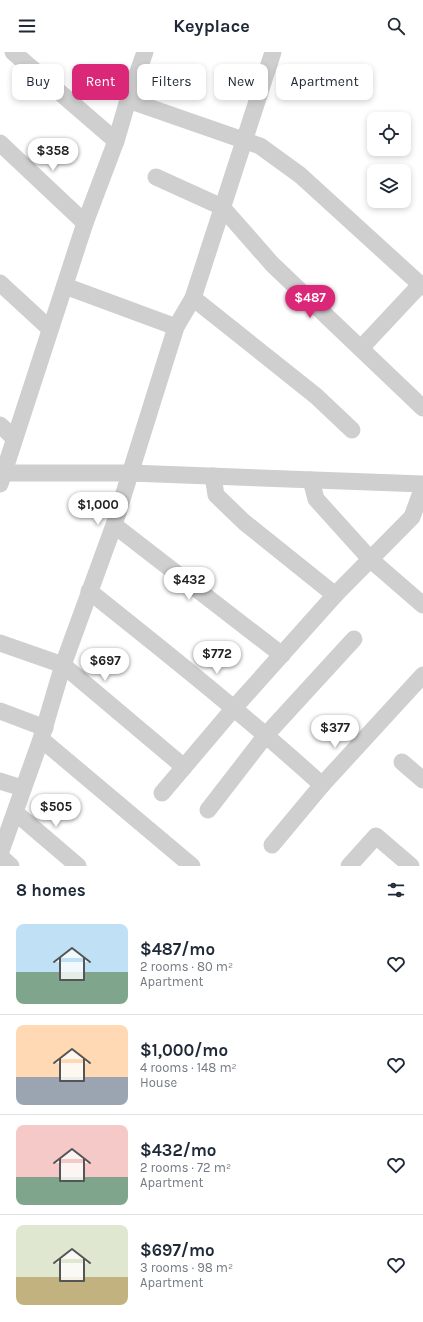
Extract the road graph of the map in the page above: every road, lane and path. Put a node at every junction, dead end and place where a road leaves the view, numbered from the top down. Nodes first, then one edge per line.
1 (13, 52) edge
2 (144, 52) edge
3 (273, 52) edge
4 (129, 97) edge
5 (128, 100) joint
6 (116, 141) junction
7 (245, 141) junction
8 (0, 143) edge
9 (156, 177) dead end
10 (222, 207) junction
11 (86, 223) junction
12 (0, 283) edge
13 (65, 286) junction
14 (421, 286) edge
15 (193, 298) junction
16 (176, 327) junction
17 (50, 329) junction
18 (361, 348) junction
19 (423, 408) edge
20 (0, 425) edge
21 (352, 430) dead end
22 (14, 438) junction
23 (130, 473) junction
24 (1, 476) edge
25 (213, 476) junction
26 (311, 480) junction
27 (423, 484) edge
28 (423, 488) edge
29 (114, 525) junction
30 (371, 560) junction
31 (89, 591) junction
32 (335, 595) junction
33 (423, 606) edge
34 (354, 639) dead end
35 (0, 643) edge
36 (282, 655) junction
37 (63, 665) junction
38 (423, 675) edge
39 (234, 708) junction
40 (0, 711) edge
41 (43, 734) junction
42 (266, 735) junction
43 (402, 762) dead end
44 (184, 767) junction
45 (423, 780) edge
46 (0, 781) edge
47 (322, 785) junction
48 (22, 788) junction
49 (162, 793) dead end
50 (208, 810) dead end
51 (16, 813) junction
52 (272, 845) dead end
53 (0, 855) edge
54 (11, 866) edge
55 (78, 866) edge
56 (192, 866) edge
57 (350, 866) edge
58 (411, 866) edge

1 - 6 street
2 - 4 street
3 - 7 street
5 - 6 street
5 - 7 street
6 - 11 street
7 - 10 street
7 - 14 street
8 - 11 street
9 - 10 street
10 - 15 street
10 - 18 street
11 - 13 street
12 - 17 street
13 - 16 street
13 - 17 street
14 - 18 street
15 - 16 street
15 - 21 street
16 - 23 street
17 - 22 street
18 - 19 street
20 - 22 street
22 - 24 street
23 - 24 street
23 - 25 street
23 - 29 street
25 - 26 street
25 - 32 street
26 - 27 street
26 - 30 street
28 - 30 street
29 - 31 street
29 - 36 street
30 - 32 street
30 - 33 street
31 - 37 street
31 - 39 street
32 - 36 street
34 - 42 street
35 - 37 street
36 - 39 street
37 - 41 street
37 - 44 street
38 - 47 street
39 - 42 street
39 - 44 street
40 - 41 street
41 - 48 street
41 - 56 street
42 - 47 street
42 - 50 street
43 - 45 street
44 - 49 street
46 - 48 street
47 - 52 street
48 - 51 street
51 - 53 street
51 - 55 street
53 - 54 street
57 - 58 street

